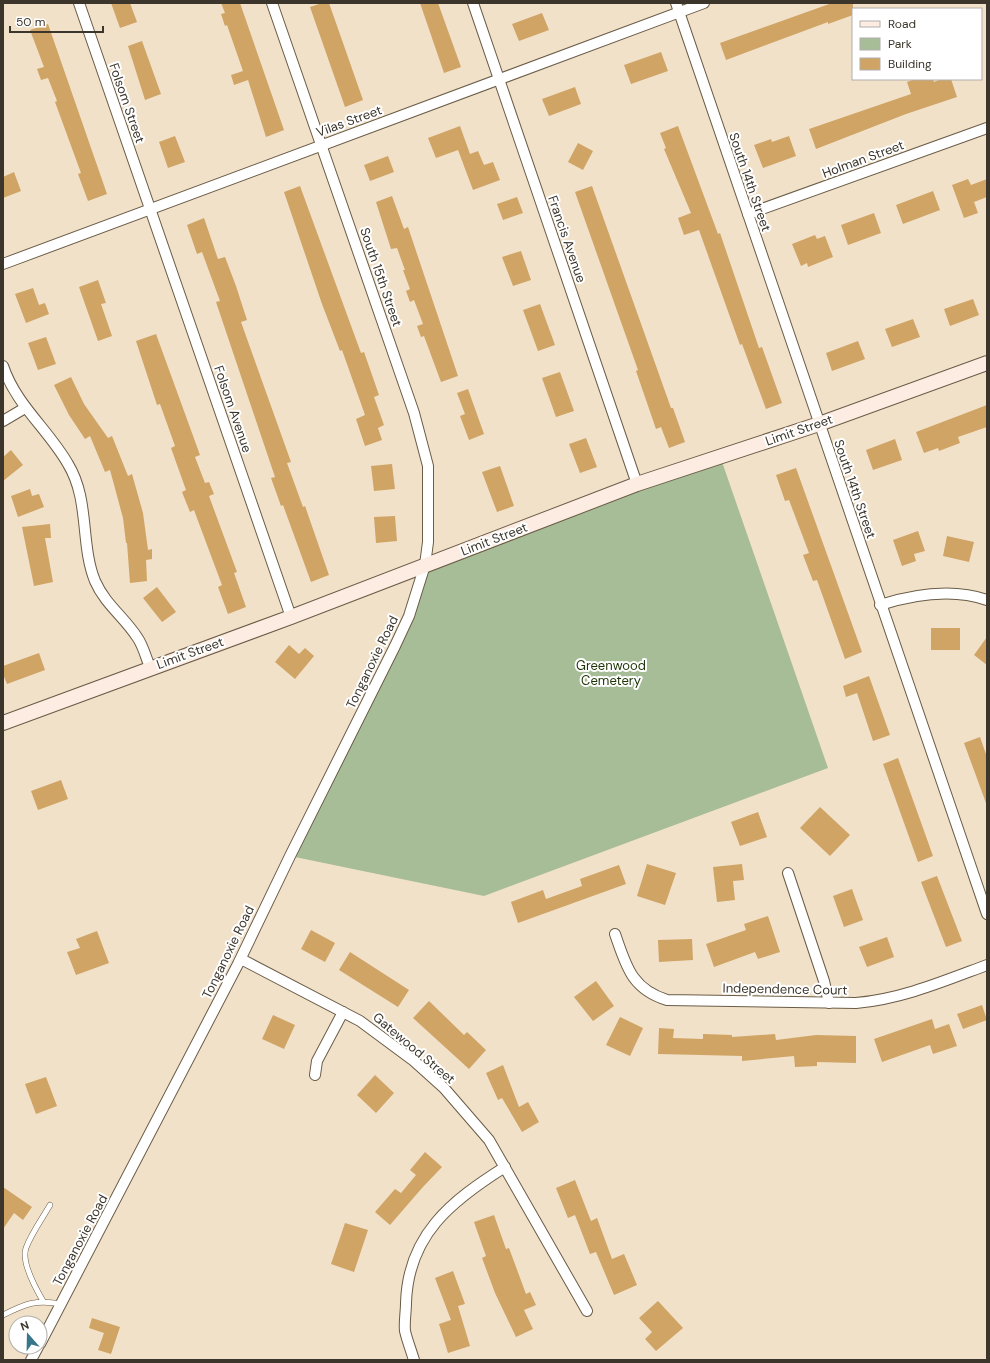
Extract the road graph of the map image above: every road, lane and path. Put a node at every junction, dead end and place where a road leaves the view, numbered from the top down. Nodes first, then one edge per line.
1 (79, 3) edge
2 (272, 3) edge
3 (473, 3) edge
4 (704, 3) edge
5 (677, 8) edge
6 (499, 79) junction
7 (987, 128) edge
8 (321, 145) junction
9 (150, 210) junction
10 (748, 214) junction
11 (3, 264) edge
12 (987, 363) edge
13 (3, 366) edge
14 (25, 408) junction
15 (3, 421) edge
16 (819, 424) junction
17 (637, 484) junction
18 (426, 565) junction
19 (987, 600) edge
20 (880, 605) junction
21 (291, 616) junction
22 (150, 668) junction
23 (3, 723) edge
24 (788, 873) dead end
25 (987, 914) edge
26 (614, 934) dead end
27 (241, 959) junction
28 (987, 966) edge
29 (829, 1003) junction
30 (344, 1012) junction
31 (315, 1075) dead end
32 (505, 1167) junction
33 (50, 1205) dead end
34 (43, 1301) junction
35 (61, 1304) junction
36 (587, 1310) dead end
37 (3, 1315) edge
38 (48, 1329) edge
39 (414, 1360) edge

1 - 9 street, Folsom Street
2 - 8 street, South 15th Street
3 - 6 street, Francis Avenue
4 - 5 street, Vilas Street
5 - 6 street, Vilas Street
5 - 10 street, South 14th Street
6 - 8 street, Vilas Street
6 - 17 street, Francis Avenue
7 - 10 street, Holman Street
8 - 9 street, Vilas Street
8 - 18 street, South 15th Street
9 - 11 street, Vilas Street
9 - 21 street, Folsom Avenue
10 - 16 street, South 14th Street
12 - 16 street, Limit Street
13 - 14 street
14 - 15 street
14 - 22 street
16 - 17 street, Limit Street
16 - 20 street, South 14th Street
17 - 18 street, Limit Street
18 - 21 street, Limit Street
18 - 27 street, Tonganoxie Road
19 - 20 street
20 - 25 street, South 14th Street
21 - 22 street, Limit Street
22 - 23 street, Limit Street
24 - 29 street
26 - 29 street, Independence Court
27 - 30 street, Gatewood Street
27 - 35 street, Tonganoxie Road
28 - 29 street, Independence Court
30 - 31 street
30 - 32 street, Gatewood Street
32 - 36 street, Gatewood Street
32 - 39 street
33 - 34 lane
34 - 35 lane
34 - 37 lane
35 - 38 street, Tonganoxie Road

